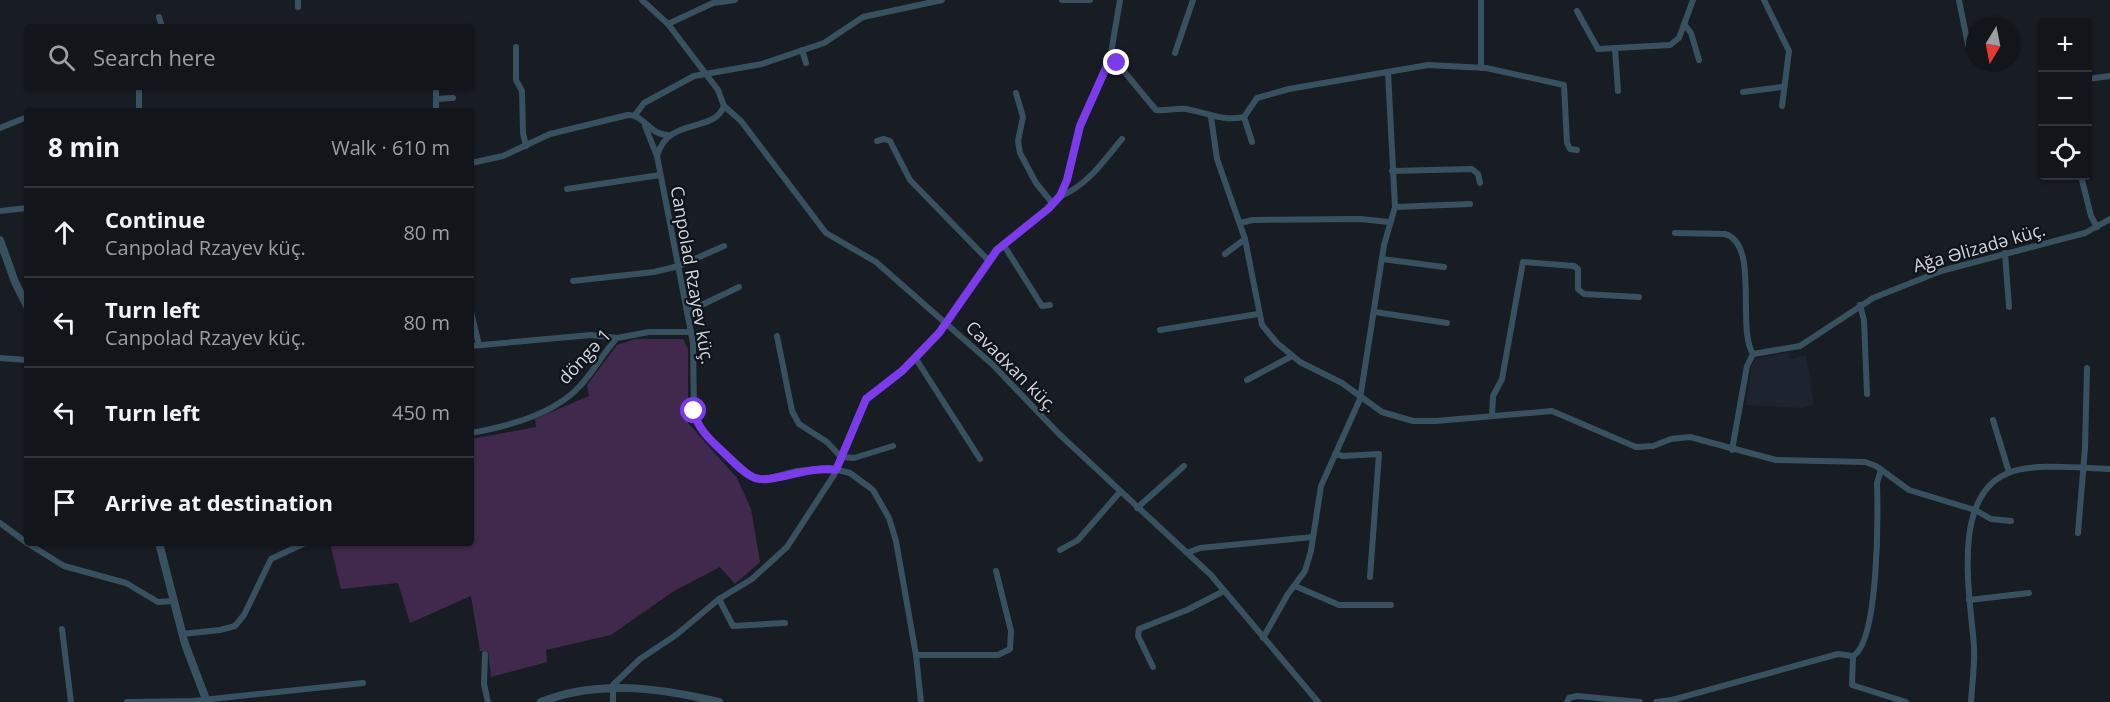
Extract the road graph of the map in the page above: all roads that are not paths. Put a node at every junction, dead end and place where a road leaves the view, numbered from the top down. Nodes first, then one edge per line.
1 (642, 0) edge
2 (735, 0) edge
3 (942, 0) edge
4 (1062, 0) edge
5 (1090, 0) edge
6 (1120, 0) edge
7 (1193, 0) edge
8 (1480, 0) edge
9 (1693, 0) edge
10 (1764, 0) edge
11 (1959, 0) edge
12 (1577, 11) dead end
13 (159, 17) dead end
14 (161, 24) edge
15 (668, 24) junction
16 (1684, 24) junction
17 (1966, 35) edge
18 (516, 47) dead end
19 (1615, 49) junction
20 (801, 50) junction
21 (1174, 53) dead end
22 (1110, 59) junction
23 (1700, 60) dead end
24 (806, 63) dead end
25 (1481, 68) junction
26 (1388, 72) junction
27 (705, 73) junction
28 (2110, 76) edge
29 (2092, 78) edge
30 (1782, 87) junction
31 (139, 90) edge
32 (436, 90) edge
33 (1618, 91) dead end
34 (1743, 92) dead end
35 (1016, 93) dead end
36 (453, 98) dead end
37 (436, 99) junction
38 (724, 106) junction
39 (1782, 106) dead end
40 (139, 108) edge
41 (436, 108) edge
42 (635, 115) junction
43 (1210, 117) junction
44 (1244, 117) junction
45 (24, 118) edge
46 (644, 123) junction
47 (0, 128) edge
48 (668, 135) junction
49 (1122, 139) dead end
50 (877, 141) dead end
51 (1252, 141) dead end
52 (526, 146) junction
53 (1577, 150) dead end
54 (657, 156) junction
55 (474, 162) edge
56 (1392, 171) junction
57 (660, 175) junction
58 (2082, 180) edge
59 (1480, 183) dead end
60 (567, 189) dead end
61 (1060, 196) junction
62 (1053, 204) junction
63 (1470, 204) dead end
64 (1395, 207) junction
65 (24, 208) edge
66 (0, 211) edge
67 (2110, 219) edge
68 (1389, 222) junction
69 (1240, 223) junction
70 (2097, 227) junction
71 (1675, 233) dead end
72 (1245, 239) junction
73 (0, 240) edge
74 (1003, 244) junction
75 (724, 246) dead end
76 (2005, 253) junction
77 (1225, 254) dead end
78 (1382, 259) junction
79 (988, 260) junction
80 (679, 266) junction
81 (1444, 267) dead end
82 (573, 281) dead end
83 (739, 287) dead end
84 (1639, 297) dead end
85 (24, 300) edge
86 (1050, 305) dead end
87 (1860, 305) junction
88 (2009, 307) dead end
89 (687, 312) junction
90 (1376, 312) junction
91 (1258, 314) junction
92 (947, 323) junction
93 (1447, 323) dead end
94 (474, 324) edge
95 (1160, 330) dead end
96 (691, 332) junction
97 (777, 336) dead end
98 (616, 338) junction
99 (479, 345) junction
100 (474, 346) edge
101 (1753, 354) junction
102 (1292, 356) junction
103 (0, 358) edge
104 (916, 358) junction
105 (24, 360) edge
106 (2087, 368) dead end
107 (1247, 380) dead end
108 (1867, 394) dead end
109 (1360, 399) junction
110 (1492, 417) junction
111 (1993, 420) dead end
112 (474, 432) edge
113 (893, 446) dead end
114 (1732, 450) junction
115 (1335, 454) junction
116 (841, 457) junction
117 (981, 459) dead end
118 (1184, 466) dead end
119 (2083, 469) junction
120 (2110, 469) edge
121 (836, 470) junction
122 (1881, 470) junction
123 (2009, 472) junction
124 (1120, 492) junction
125 (1137, 508) junction
126 (1975, 510) junction
127 (2011, 521) dead end
128 (0, 523) edge
129 (2078, 533) dead end
130 (1313, 537) junction
131 (24, 541) edge
132 (32, 546) edge
133 (160, 546) edge
134 (296, 546) edge
135 (1060, 550) dead end
136 (1188, 553) junction
137 (996, 571) dead end
138 (1370, 577) dead end
139 (1295, 586) junction
140 (1224, 591) junction
141 (2029, 593) dead end
142 (719, 599) junction
143 (1970, 600) junction
144 (174, 601) junction
145 (1391, 605) dead end
146 (785, 623) dead end
147 (62, 629) dead end
148 (182, 634) junction
149 (1263, 638) junction
150 (485, 654) dead end
151 (916, 655) junction
152 (1853, 656) junction
153 (1153, 667) dead end
154 (363, 683) dead end
155 (612, 688) junction
156 (207, 701) edge
157 (71, 702) edge
158 (127, 702) edge
159 (488, 702) edge
160 (541, 702) edge
161 (613, 702) edge
162 (719, 702) edge
163 (921, 702) edge
164 (1318, 702) edge
165 (1567, 702) edge
166 (1640, 702) edge
167 (1656, 702) edge
168 (1906, 702) edge
169 (1971, 702) edge

1 - 15 street, Cavadxan küç.
2 - 15 street
3 - 20 street
4 - 5 street
6 - 22 street
7 - 21 street
8 - 25 street
9 - 16 street
10 - 30 street
11 - 17 street
12 - 19 street
13 - 14 street
15 - 27 street, Cavadxan küç.
16 - 19 street
16 - 23 street
18 - 52 street
19 - 33 street
20 - 24 street
20 - 27 street
22 - 43 street
22 - 61 street
25 - 26 street
25 - 53 street
26 - 44 street
26 - 56 street
27 - 38 street, Cavadxan küç.
27 - 42 street
28 - 29 street
30 - 34 street
30 - 39 street
31 - 40 street
32 - 37 street
35 - 62 street
36 - 37 street
37 - 41 street
38 - 48 street
38 - 92 street, Cavadxan küç.
42 - 46 street
42 - 52 street
43 - 44 street
43 - 69 street
44 - 51 street
45 - 47 street
46 - 48 street
46 - 54 street, Canpolad Rzayev küç.
48 - 54 street
49 - 61 street
50 - 79 street
52 - 55 street
54 - 57 street, Canpolad Rzayev küç.
56 - 59 street
56 - 64 street
57 - 60 street
57 - 80 street, Canpolad Rzayev küç.
58 - 70 street
61 - 62 street
62 - 74 street
63 - 64 street
64 - 68 street
65 - 66 street
67 - 70 street, Ağa Əlizadə küç.
68 - 69 street
68 - 78 street
69 - 72 street
70 - 76 street, Ağa Əlizadə küç.
71 - 101 street
72 - 77 street
72 - 91 street
73 - 85 street
74 - 79 street
74 - 86 street
75 - 80 street
76 - 87 street, Ağa Əlizadə küç.
76 - 88 street
78 - 81 street
78 - 90 street
79 - 92 street
80 - 82 street
80 - 89 street, Canpolad Rzayev küç.
83 - 89 street
84 - 110 street
87 - 101 street, Ağa Əlizadə küç.
87 - 108 street
89 - 96 street, Canpolad Rzayev küç.
90 - 93 street
90 - 109 street
91 - 95 street
91 - 102 street
92 - 104 street
92 - 124 street, Cavadxan küç.
94 - 99 street
96 - 98 street, döngə 1
96 - 121 street, Canpolad Rzayev küç.
97 - 116 street
98 - 99 street
98 - 112 street, döngə 1
99 - 100 street
101 - 114 street
102 - 107 street
102 - 109 street
103 - 105 street
104 - 116 street
104 - 117 street
106 - 119 street
109 - 110 street
109 - 115 street
110 - 114 street
111 - 123 street
113 - 116 street
114 - 122 street
115 - 130 street
115 - 138 street
116 - 121 street
118 - 125 street
119 - 120 street
119 - 123 street
119 - 129 street
121 - 142 street
121 - 151 street, Canpolad Rzayev küç.
122 - 126 street
122 - 152 street
123 - 126 street
124 - 125 street, Cavadxan küç.
124 - 135 street
125 - 136 street, Cavadxan küç.
126 - 127 street
126 - 143 street
128 - 131 street
130 - 136 street
130 - 139 street
132 - 144 street
133 - 144 street
134 - 148 street
136 - 140 street, Cavadxan küç.
137 - 151 street
139 - 145 street
139 - 149 street
140 - 149 street, Cavadxan küç.
140 - 153 street
141 - 143 street
142 - 146 street
142 - 155 street
143 - 169 street
144 - 148 street
147 - 157 street
148 - 156 street
149 - 164 street, Cavadxan küç.
150 - 159 street
151 - 163 street, Canpolad Rzayev küç.
152 - 167 street
152 - 168 street
154 - 156 street
155 - 160 street
155 - 161 street
155 - 162 street
156 - 158 street
165 - 166 street

